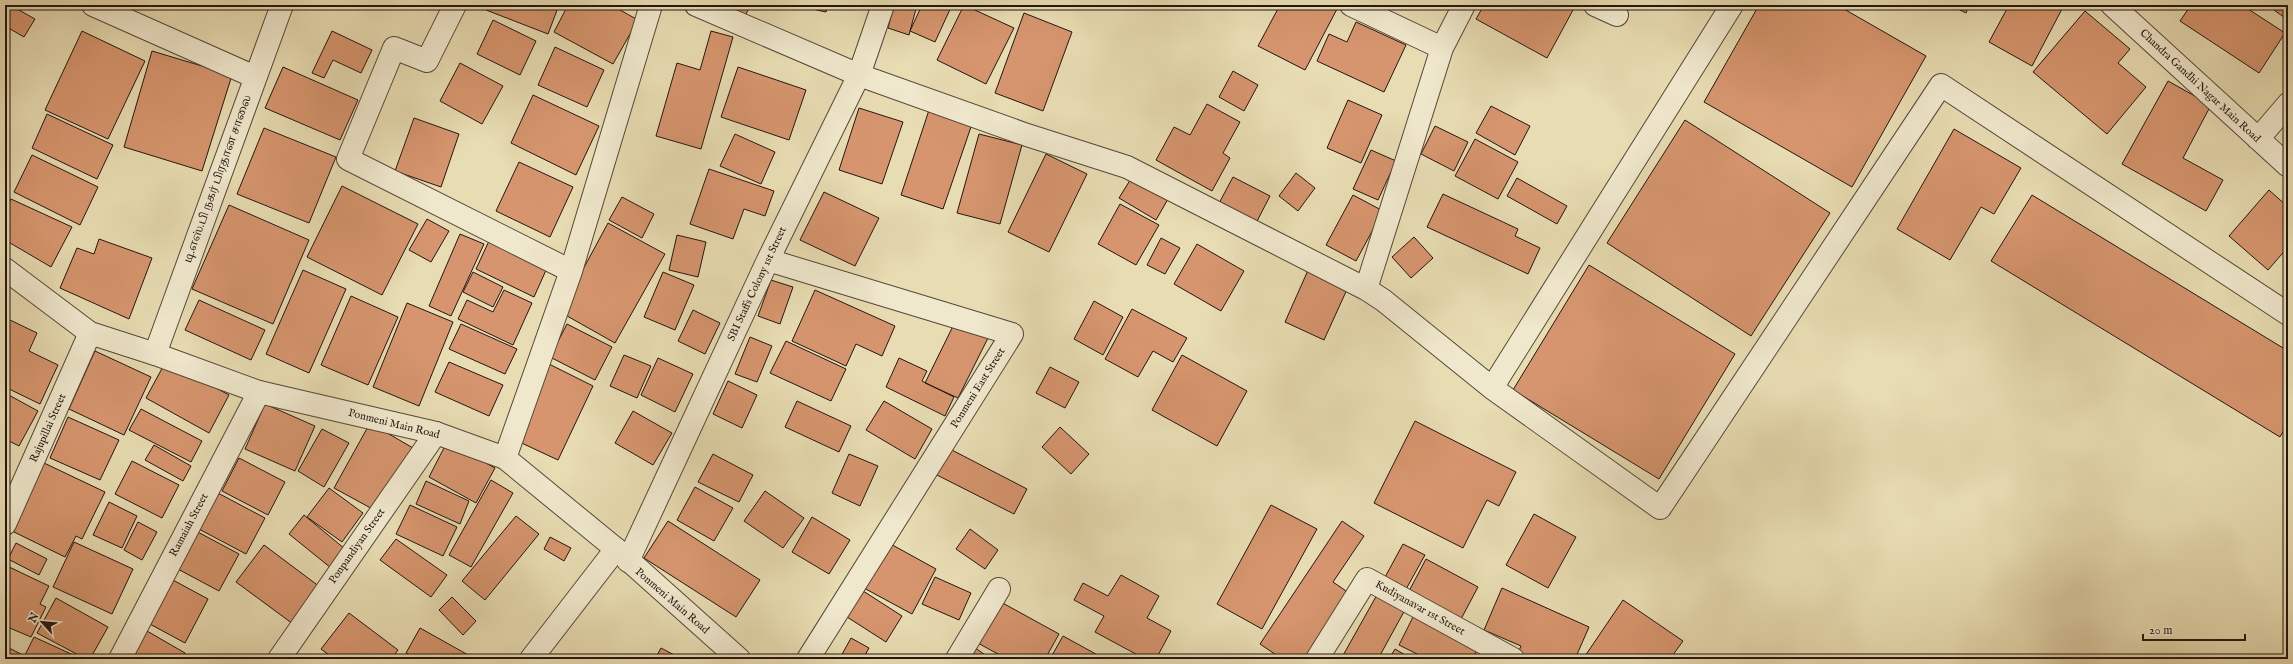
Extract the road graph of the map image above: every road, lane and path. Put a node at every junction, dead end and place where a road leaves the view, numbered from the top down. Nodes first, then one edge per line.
1 (93, 5) edge
2 (282, 5) edge
3 (455, 5) edge
4 (652, 5) edge
5 (696, 5) edge
6 (883, 5) edge
7 (1351, 5) edge
8 (1464, 5) edge
9 (1595, 5) edge
10 (1732, 5) edge
11 (2112, 5) edge
12 (1617, 14) dead end
13 (1442, 48) junction
14 (859, 75) junction
15 (254, 77) junction
16 (2288, 104) edge
17 (2258, 139) junction
18 (2288, 166) edge
19 (768, 260) junction
20 (5, 269) edge
21 (571, 270) junction
22 (1366, 289) junction
23 (2288, 314) edge
24 (90, 333) junction
25 (156, 354) junction
26 (1492, 388) junction
27 (259, 392) junction
28 (436, 433) junction
29 (505, 458) junction
30 (5, 524) edge
31 (622, 555) junction
32 (999, 589) dead end
33 (120, 659) edge
34 (279, 659) edge
35 (531, 659) edge
36 (738, 659) edge
37 (808, 659) edge
38 (957, 659) edge
39 (1317, 659) edge
40 (1513, 659) edge

1 - 15 street
2 - 15 street, டி.எஸ்.பி நகர் பிரதான சாலை
3 - 21 street
4 - 21 street
5 - 14 street
6 - 14 street, SBI Staffs Colony 1st Street
7 - 13 street
8 - 13 street
9 - 12 street
10 - 26 street
11 - 17 street, Chandra Gandhi Nagar Main Road
13 - 22 street
14 - 19 street, SBI Staffs Colony 1st Street
14 - 22 street
15 - 25 street, டி.எஸ்.பி நகர் பிரதான சாலை
16 - 17 street
17 - 18 street, Chandra Gandhi Nagar Main Road
19 - 31 street, SBI Staffs Colony 1st Street
19 - 37 street, Ponmeni East Street
20 - 24 street, Ponmeni Main Road
21 - 29 street
22 - 26 street
23 - 26 street
24 - 25 street, Ponmeni Main Road
24 - 30 street, Rajupillai Street
25 - 27 street, Ponmeni Main Road
27 - 28 street, Ponmeni Main Road
27 - 33 street, Ramaiah Street
28 - 29 street, Ponmeni Main Road
28 - 34 street, Ponpandiyan Street
29 - 31 street, Ponmeni Main Road
31 - 35 street, SBI Staffs Colony 1st Street
31 - 36 street, Ponmeni Main Road
32 - 38 street
39 - 40 street, Kudiyanavar 1st Street

